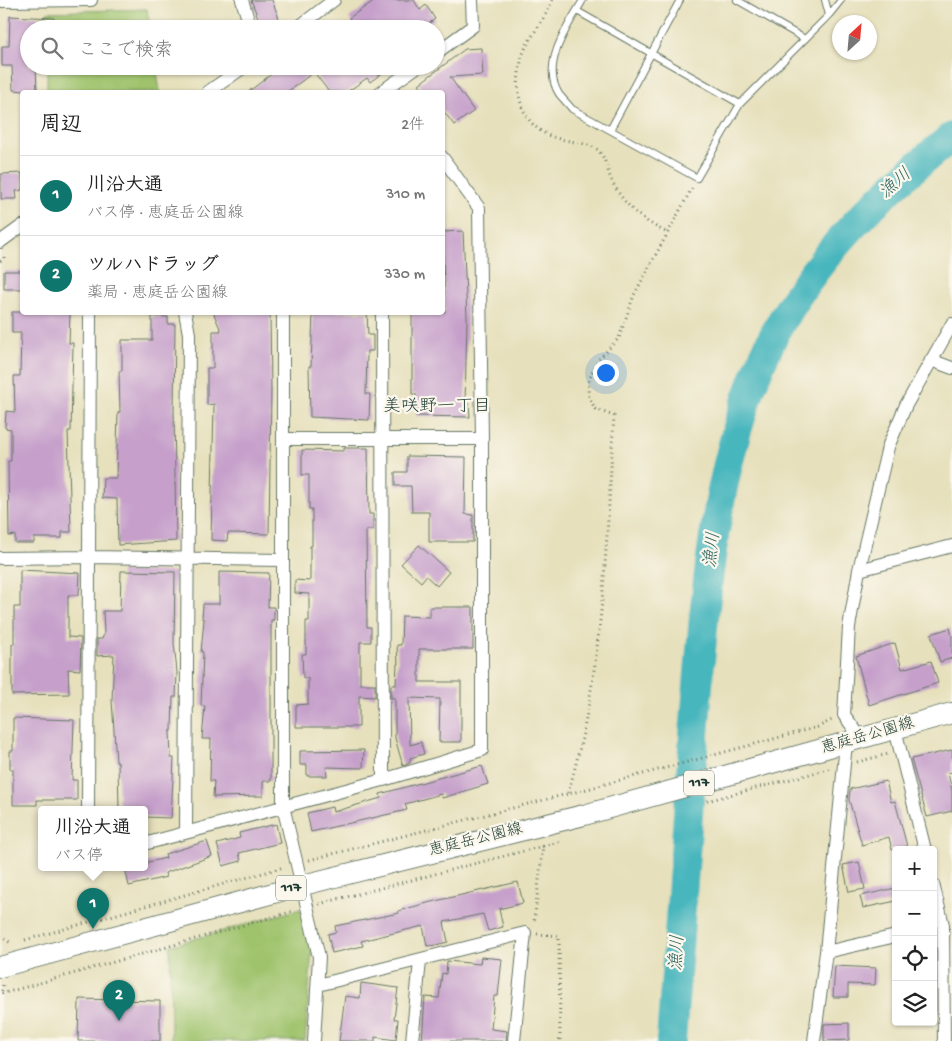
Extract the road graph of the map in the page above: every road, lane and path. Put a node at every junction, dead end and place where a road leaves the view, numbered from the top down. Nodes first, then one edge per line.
1 (91, 0) edge
2 (242, 0) edge
3 (334, 0) edge
4 (472, 0) edge
5 (552, 0) edge
6 (584, 0) edge
7 (680, 0) edge
8 (737, 0) edge
9 (825, 0) edge
10 (841, 0) edge
11 (0, 1) edge
12 (577, 11) junction
13 (829, 15) junction
14 (248, 20) edge
15 (308, 20) edge
16 (805, 39) junction
17 (445, 46) edge
18 (651, 54) junction
19 (232, 75) edge
20 (408, 75) edge
21 (211, 90) edge
22 (390, 90) edge
23 (740, 104) junction
24 (610, 130) junction
25 (445, 161) edge
26 (697, 178) junction
27 (20, 227) edge
28 (666, 232) junction
29 (0, 242) edge
30 (90, 315) edge
31 (186, 315) edge
32 (283, 315) edge
33 (382, 315) edge
34 (952, 324) edge
35 (930, 360) junction
36 (952, 368) edge
37 (382, 438) junction
38 (482, 438) junction
39 (283, 439) junction
40 (952, 546) edge
41 (90, 557) junction
42 (0, 558) edge
43 (188, 558) junction
44 (283, 560) junction
45 (859, 570) junction
46 (952, 713) edge
47 (818, 727) dead end
48 (895, 728) junction
49 (854, 740) junction
50 (383, 780) junction
51 (568, 793) junction
52 (88, 806) edge
53 (284, 806) junction
54 (186, 832) junction
55 (148, 843) edge
56 (924, 846) edge
57 (298, 863) junction
58 (303, 884) junction
59 (935, 891) edge
60 (943, 924) edge
61 (525, 933) junction
62 (0, 936) edge
63 (892, 937) edge
64 (11, 944) junction
65 (826, 952) junction
66 (420, 961) junction
67 (3, 966) edge
68 (318, 985) junction
69 (314, 1041) edge
70 (412, 1041) edge
71 (514, 1041) edge
72 (560, 1041) edge
73 (814, 1041) edge
74 (944, 1041) edge

1 - 11 street
2 - 14 street
3 - 15 street
4 - 17 street
5 - 28 path
6 - 12 lane
7 - 18 lane
8 - 16 lane
9 - 13 lane
10 - 13 lane
12 - 18 lane
12 - 24 lane
13 - 16 lane
16 - 23 lane
18 - 23 lane
18 - 24 lane
19 - 21 street
20 - 22 street
23 - 26 lane
24 - 26 lane
25 - 38 street
26 - 28 path
27 - 29 street
28 - 51 path
30 - 41 street
31 - 43 street
32 - 39 street
33 - 37 street
34 - 35 street
35 - 36 street
35 - 45 street
37 - 38 street
37 - 39 street
37 - 50 street
38 - 50 street
39 - 44 street
40 - 45 street
41 - 42 street
41 - 43 street
41 - 52 street
43 - 44 street
43 - 54 street
44 - 53 street
45 - 49 street
46 - 48 main road, 恵庭岳公園線 / 117
47 - 51 path
48 - 49 main road, 恵庭岳公園線 / 117
48 - 56 street
49 - 58 main road, 恵庭岳公園線 / 117
49 - 65 street
50 - 53 street
51 - 57 path
53 - 54 street
53 - 57 street
54 - 55 street
57 - 58 street
57 - 64 path
58 - 67 main road, 恵庭岳公園線 / 117
58 - 68 street
59 - 60 street
60 - 74 street
61 - 66 street
61 - 71 street
61 - 72 path
62 - 64 path
63 - 65 street
64 - 67 path
65 - 73 street
66 - 68 street
66 - 70 street
68 - 69 street

